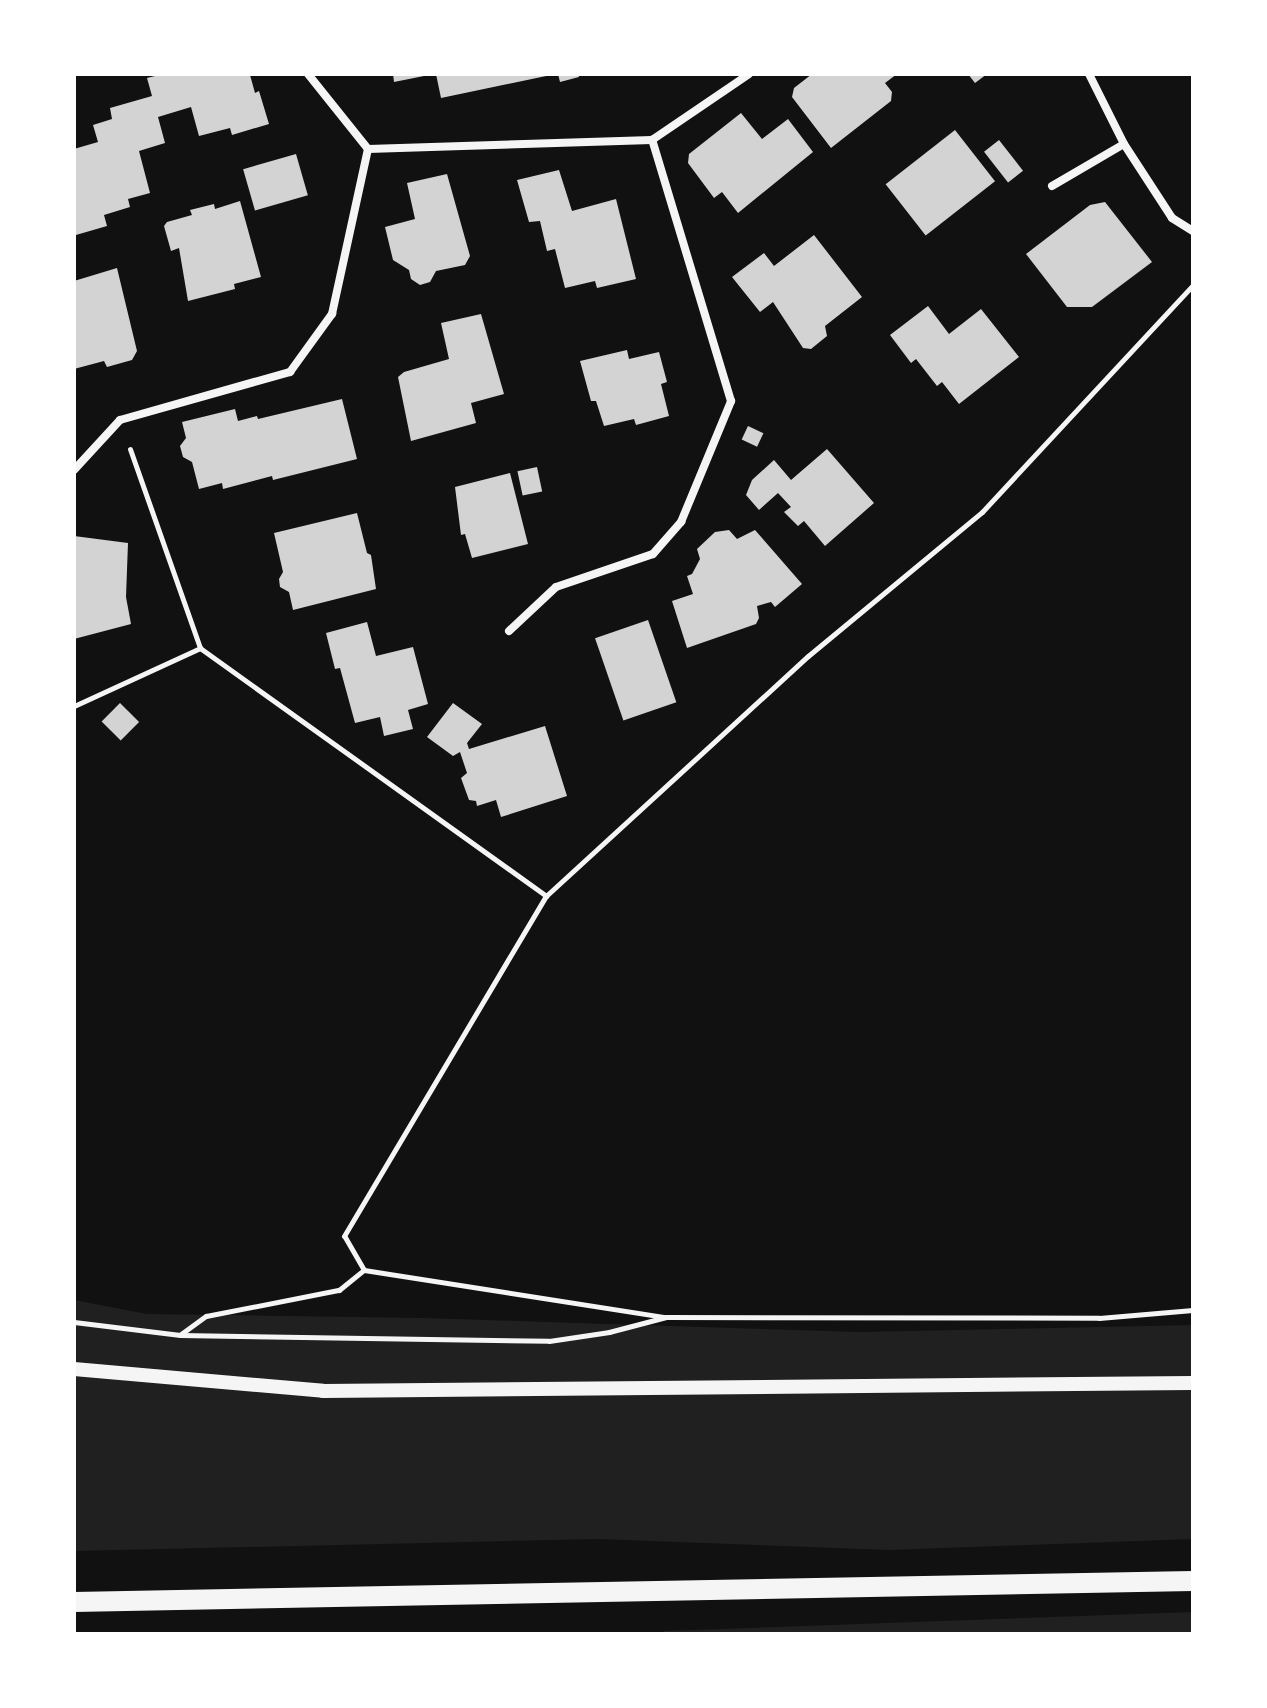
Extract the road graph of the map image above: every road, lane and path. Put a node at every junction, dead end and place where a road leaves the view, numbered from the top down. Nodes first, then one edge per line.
1 (308, 74) edge
2 (749, 74) edge
3 (1089, 74) edge
4 (652, 140) junction
5 (1124, 144) junction
6 (368, 149) junction
7 (1052, 186) dead end
8 (1193, 231) edge
9 (1193, 285) edge
10 (120, 420) junction
11 (74, 470) edge
12 (509, 631) dead end
13 (200, 648) junction
14 (74, 706) edge
15 (546, 896) junction
16 (364, 1270) junction
17 (1193, 1310) edge
18 (666, 1317) junction
19 (74, 1322) edge
20 (180, 1335) junction
21 (74, 1369) edge
22 (1193, 1383) edge
23 (1193, 1581) edge
24 (74, 1602) edge

1 - 6 street
2 - 4 street
3 - 5 street
4 - 6 street
4 - 12 street
5 - 7 street
5 - 8 street
6 - 10 street
9 - 15 path
10 - 11 street
10 - 13 path
13 - 14 path
13 - 15 path
15 - 16 path
16 - 18 path
16 - 20 path
17 - 18 path
18 - 20 path
19 - 20 path
21 - 22 street
23 - 24 main road

